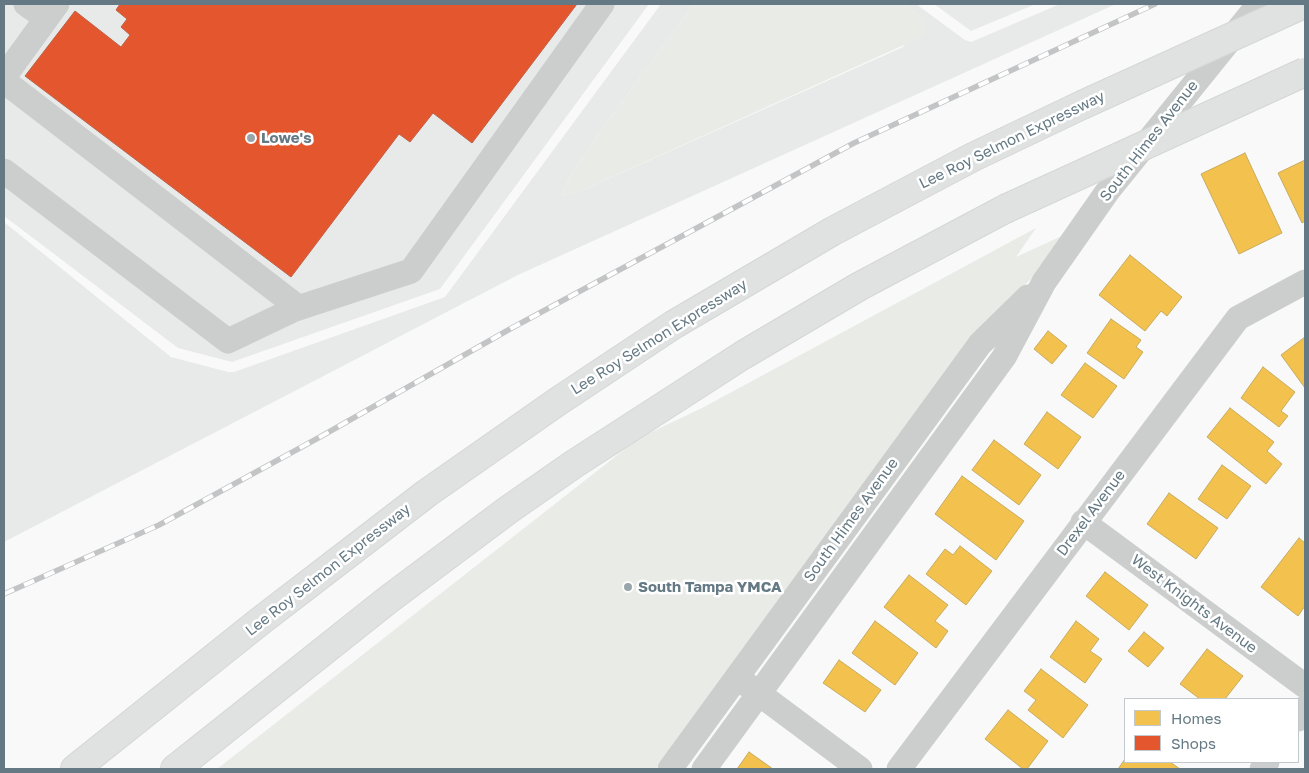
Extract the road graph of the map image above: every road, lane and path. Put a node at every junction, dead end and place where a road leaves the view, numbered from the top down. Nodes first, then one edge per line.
1 (26, 4) edge
2 (602, 4) edge
3 (1259, 4) edge
4 (1304, 4) edge
5 (51, 11) edge
6 (1305, 72) edge
7 (4, 77) edge
8 (4, 81) edge
9 (4, 171) edge
10 (1044, 282) junction
11 (1305, 282) edge
12 (299, 308) junction
13 (1084, 522) junction
14 (737, 677) junction
15 (1305, 686) edge
16 (760, 694) junction
17 (75, 769) edge
18 (175, 769) edge
19 (670, 769) edge
20 (704, 769) edge
21 (860, 769) edge
22 (899, 769) edge

1 - 5 street
2 - 12 street
3 - 10 street, South Himes Avenue
4 - 17 highway, Lee Roy Selmon Expressway, bridge
5 - 7 street
6 - 18 highway, bridge
8 - 12 street
9 - 12 street
10 - 14 street, South Himes Avenue
10 - 16 street, South Himes Avenue
11 - 13 street, Drexel Avenue
13 - 15 street, West Knights Avenue
13 - 22 street, Drexel Avenue
14 - 16 street
14 - 19 street, South Himes Avenue
16 - 20 street, South Himes Avenue
16 - 21 street

